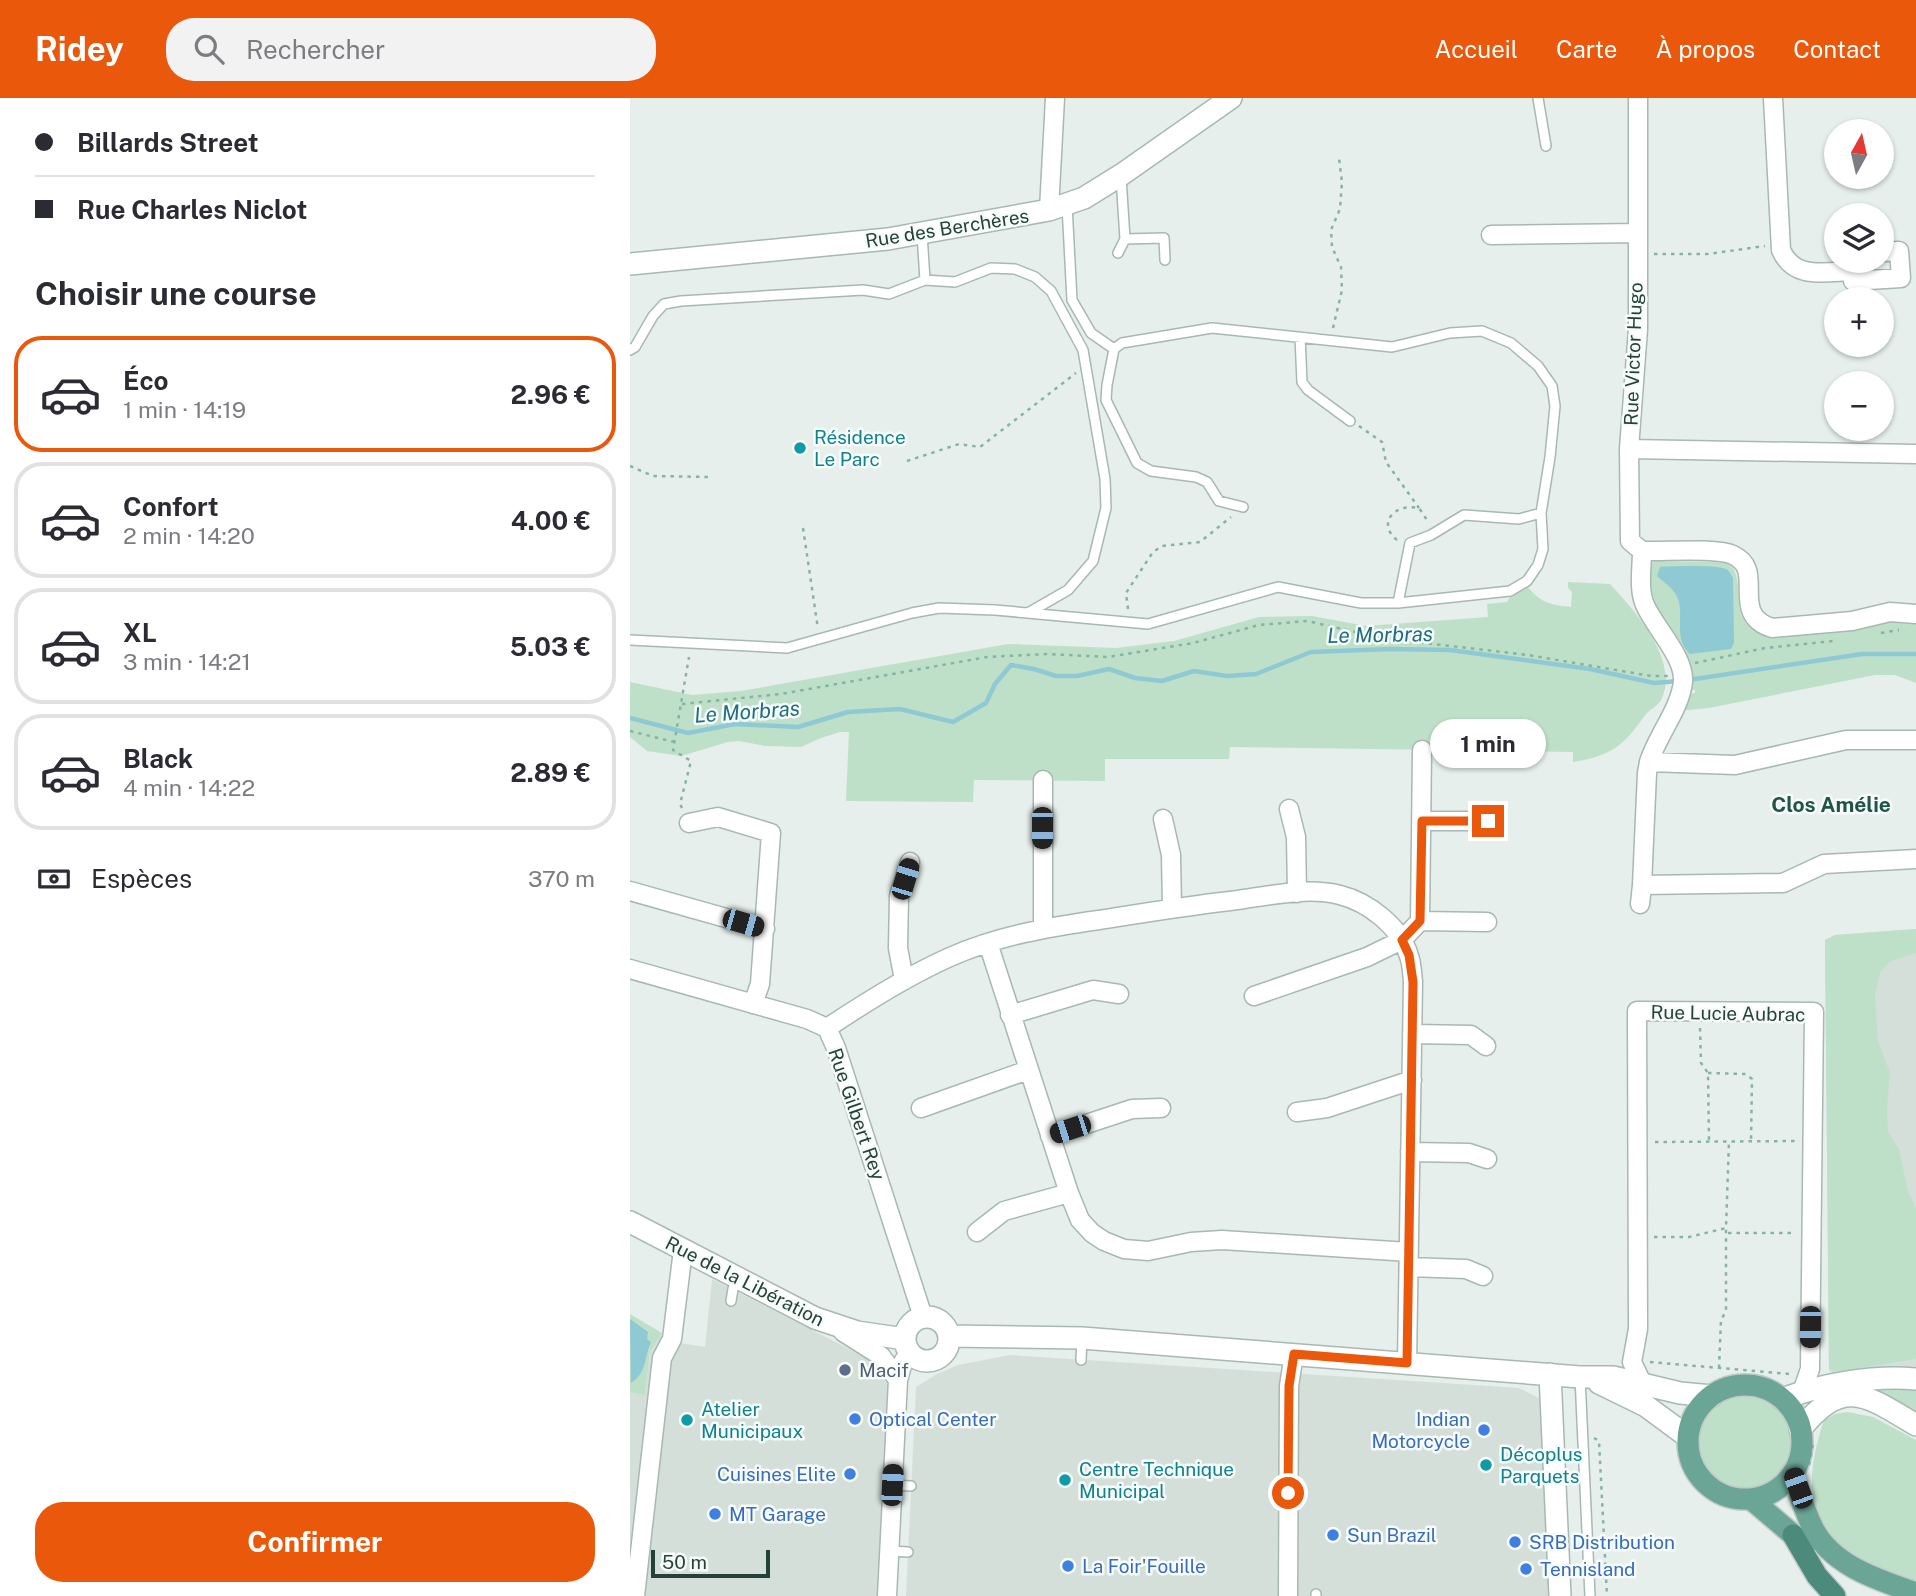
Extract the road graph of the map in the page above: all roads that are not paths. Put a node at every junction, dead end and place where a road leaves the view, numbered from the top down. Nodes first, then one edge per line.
1 (1055, 98) edge
2 (1538, 98) edge
3 (1638, 98) edge
4 (1773, 98) edge
5 (1218, 102) edge
6 (1546, 146) dead end
7 (1121, 175) junction
8 (1055, 204) junction
9 (1637, 233) junction
10 (922, 234) junction
11 (1491, 235) dead end
12 (1125, 239) junction
13 (1894, 251) edge
14 (1118, 253) dead end
15 (1165, 260) dead end
16 (630, 264) edge
17 (1824, 269) edge
18 (1908, 269) edge
19 (1852, 273) edge
20 (925, 280) junction
21 (1300, 337) junction
22 (1114, 349) junction
23 (630, 350) edge
24 (1350, 421) road end
25 (1629, 449) junction
26 (1916, 454) edge
27 (1243, 507) road end
28 (1541, 513) junction
29 (1642, 551) junction
30 (1398, 603) junction
31 (1028, 613) junction
32 (1916, 614) edge
33 (630, 640) edge
34 (1916, 740) edge
35 (1422, 750) dead end
36 (1649, 762) junction
37 (1043, 780) dead end
38 (1289, 809) dead end
39 (1163, 819) dead end
40 (1422, 821) junction
41 (1488, 821) dead end
42 (689, 824) road end
43 (1916, 859) edge
44 (910, 862) dead end
45 (1642, 884) junction
46 (630, 891) edge
47 (1297, 893) junction
48 (1640, 904) dead end
49 (1172, 908) junction
50 (1420, 921) junction
51 (1487, 922) dead end
52 (1042, 928) junction
53 (765, 929) junction
54 (1402, 940) junction
55 (988, 943) junction
56 (630, 969) edge
57 (904, 981) junction
58 (1119, 994) dead end
59 (1254, 996) dead end
60 (753, 1004) junction
61 (1010, 1015) junction
62 (827, 1028) junction
63 (1412, 1034) junction
64 (1486, 1046) dead end
65 (1028, 1070) junction
66 (1412, 1080) junction
67 (921, 1108) dead end
68 (1161, 1108) dead end
69 (1297, 1112) dead end
70 (1050, 1136) junction
71 (1410, 1152) junction
72 (1487, 1159) dead end
73 (1069, 1193) junction
74 (630, 1222) edge
75 (977, 1232) dead end
76 (683, 1250) junction
77 (1409, 1260) junction
78 (1483, 1276) dead end
79 (738, 1279) junction
80 (731, 1301) dead end
81 (923, 1317) junction
82 (835, 1326) junction
83 (949, 1336) junction
84 (1082, 1338) junction
85 (907, 1346) junction
86 (1294, 1354) junction
87 (1081, 1360) dead end
88 (1407, 1363) junction
89 (1550, 1374) junction
90 (1583, 1378) junction
91 (1916, 1379) edge
92 (898, 1380) junction
93 (1642, 1383) junction
94 (1806, 1384) junction
95 (1712, 1396) junction
96 (1782, 1399) junction
97 (1916, 1425) edge
98 (1808, 1432) junction
99 (1688, 1437) junction
100 (1800, 1471) junction
101 (892, 1485) junction
102 (911, 1486) dead end
103 (1751, 1499) junction
104 (1793, 1535) junction
105 (889, 1551) junction
106 (908, 1552) dead end
107 (1916, 1593) edge
108 (635, 1596) edge
109 (887, 1596) edge
110 (1288, 1596) edge
111 (1560, 1596) edge
112 (1590, 1596) edge
113 (1835, 1596) edge
114 (1889, 1596) edge

1 - 8 street
2 - 6 lane
3 - 9 street, Rue Victor Hugo
4 - 17 street
5 - 7 street, Rue des Berchères
7 - 8 street, Rue des Berchères
7 - 12 lane
8 - 10 street, Rue des Berchères
8 - 22 lane
9 - 11 street
9 - 25 street, Rue Victor Hugo
10 - 16 street, Rue des Berchères
10 - 20 lane
12 - 14 lane
12 - 15 lane
13 - 18 street
18 - 19 street
20 - 23 lane
20 - 31 lane
21 - 22 lane
21 - 24 lane
21 - 28 lane
22 - 27 lane
25 - 26 street, Rue Victor Hugo
25 - 29 street
28 - 30 lane
28 - 30 lane
29 - 32 street
29 - 36 street
30 - 31 lane
31 - 33 lane
34 - 36 street
35 - 40 street
36 - 45 street
37 - 52 street
38 - 47 street
39 - 49 street
40 - 41 street
40 - 50 street
42 - 53 street
43 - 45 street
44 - 57 street
45 - 48 street
46 - 53 street
47 - 49 street
47 - 54 street
49 - 52 street
50 - 51 street
50 - 54 street
52 - 55 street
53 - 60 street
54 - 59 street
54 - 63 street
55 - 57 street
55 - 61 street
56 - 60 street, Rue Gilbert Rey
57 - 62 street
58 - 61 street
60 - 62 street, Rue Gilbert Rey
61 - 65 street
62 - 81 street, Rue Gilbert Rey
63 - 64 street
63 - 66 street
65 - 67 street
65 - 70 street
66 - 69 street
66 - 71 street
68 - 70 street
70 - 73 street
71 - 72 street
71 - 77 street
73 - 75 street
73 - 77 street
74 - 76 street, Rue de la Libération
76 - 79 street, Rue de la Libération
76 - 108 street
77 - 78 street
77 - 88 street
79 - 80 lane
79 - 82 street, Rue de la Libération
81 - 83 street
81 - 85 street
82 - 85 street, Rue de la Libération
82 - 92 street
83 - 84 street
83 - 85 street
84 - 86 street
84 - 87 lane
85 - 92 street
86 - 88 street
86 - 110 street
88 - 89 street
89 - 90 street
89 - 111 street
90 - 93 street
90 - 99 street
90 - 112 lane
91 - 94 street
92 - 101 street
93 - 94 street, Rue Lucie Aubrac
93 - 95 street
94 - 96 street
95 - 96 main road
95 - 99 main road
96 - 98 main road
97 - 98 street
98 - 100 main road
99 - 103 main road
100 - 103 main road
100 - 107 main road
101 - 102 lane
101 - 105 street
103 - 104 main road
104 - 113 highway
104 - 114 main road
105 - 106 lane
105 - 109 street

